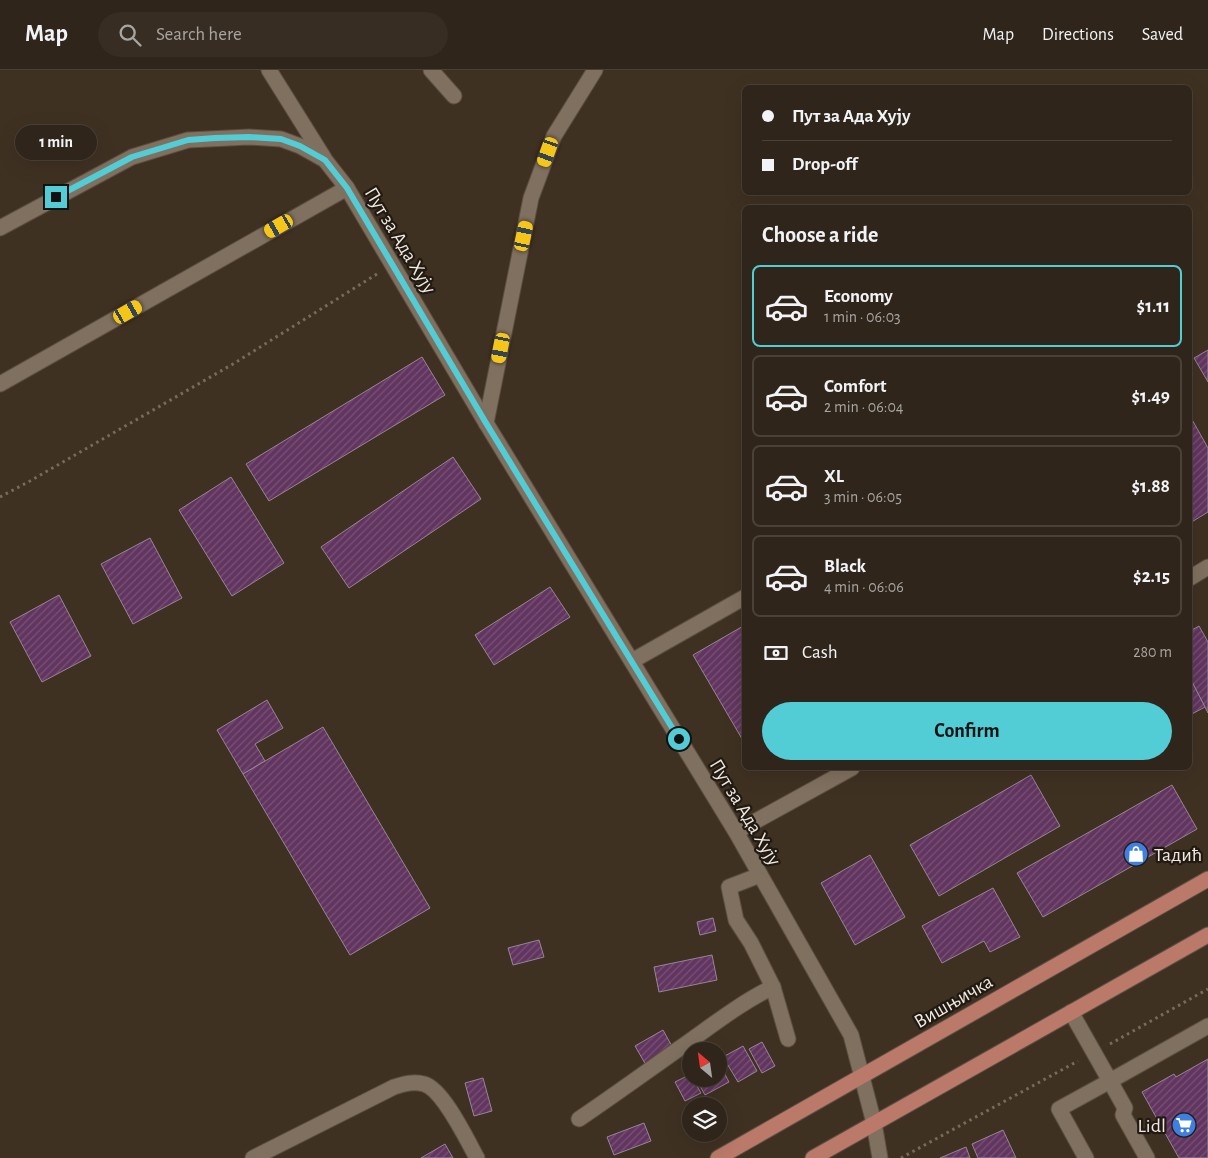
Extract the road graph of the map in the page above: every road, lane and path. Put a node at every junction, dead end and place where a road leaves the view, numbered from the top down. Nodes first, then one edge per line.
1 (269, 70) edge
2 (431, 70) edge
3 (595, 70) edge
4 (454, 96) dead end
5 (325, 160) junction
6 (347, 188) junction
7 (25, 214) junction
8 (0, 217) edge
9 (0, 228) edge
10 (392, 265) junction
11 (0, 384) edge
12 (486, 423) junction
13 (0, 497) edge
14 (1208, 567) edge
15 (1192, 577) edge
16 (742, 599) edge
17 (632, 661) junction
18 (848, 770) edge
19 (736, 832) junction
20 (760, 875) junction
21 (1208, 879) edge
22 (1208, 934) edge
23 (773, 987) junction
24 (1208, 989) edge
25 (1071, 1012) junction
26 (1208, 1026) edge
27 (788, 1039) dead end
28 (1094, 1053) junction
29 (861, 1076) junction
30 (1110, 1081) junction
31 (578, 1118) dead end
32 (874, 1123) junction
33 (253, 1158) edge
34 (477, 1158) edge
35 (718, 1158) edge
36 (813, 1158) edge
37 (880, 1158) edge
38 (901, 1158) edge
39 (1086, 1158) edge
40 (1147, 1158) edge

1 - 5 lane
2 - 4 lane
3 - 12 lane
5 - 6 lane
5 - 7 lane
6 - 10 lane, Пут за Ада Хују
6 - 11 lane, Пут за Ада Хују
7 - 8 lane
7 - 9 lane
10 - 12 lane, Пут за Ада Хују
10 - 13 path
12 - 17 lane, Пут за Ада Хују
14 - 15 lane
16 - 17 lane
17 - 19 lane, Пут за Ада Хују
18 - 19 lane
19 - 20 lane, Пут за Ада Хују
20 - 23 lane
20 - 29 lane, Пут за Ада Хују
21 - 29 main road, Вишњичка
22 - 25 main road
23 - 27 lane
23 - 31 lane
24 - 28 path
25 - 28 lane
25 - 32 main road
26 - 30 lane
28 - 30 lane
28 - 38 path
29 - 32 lane, Пут за Ада Хују
29 - 35 main road, Вишњичка
30 - 39 lane
30 - 40 lane
32 - 36 main road
32 - 37 lane, Пут за Ада Хују
33 - 34 lane

